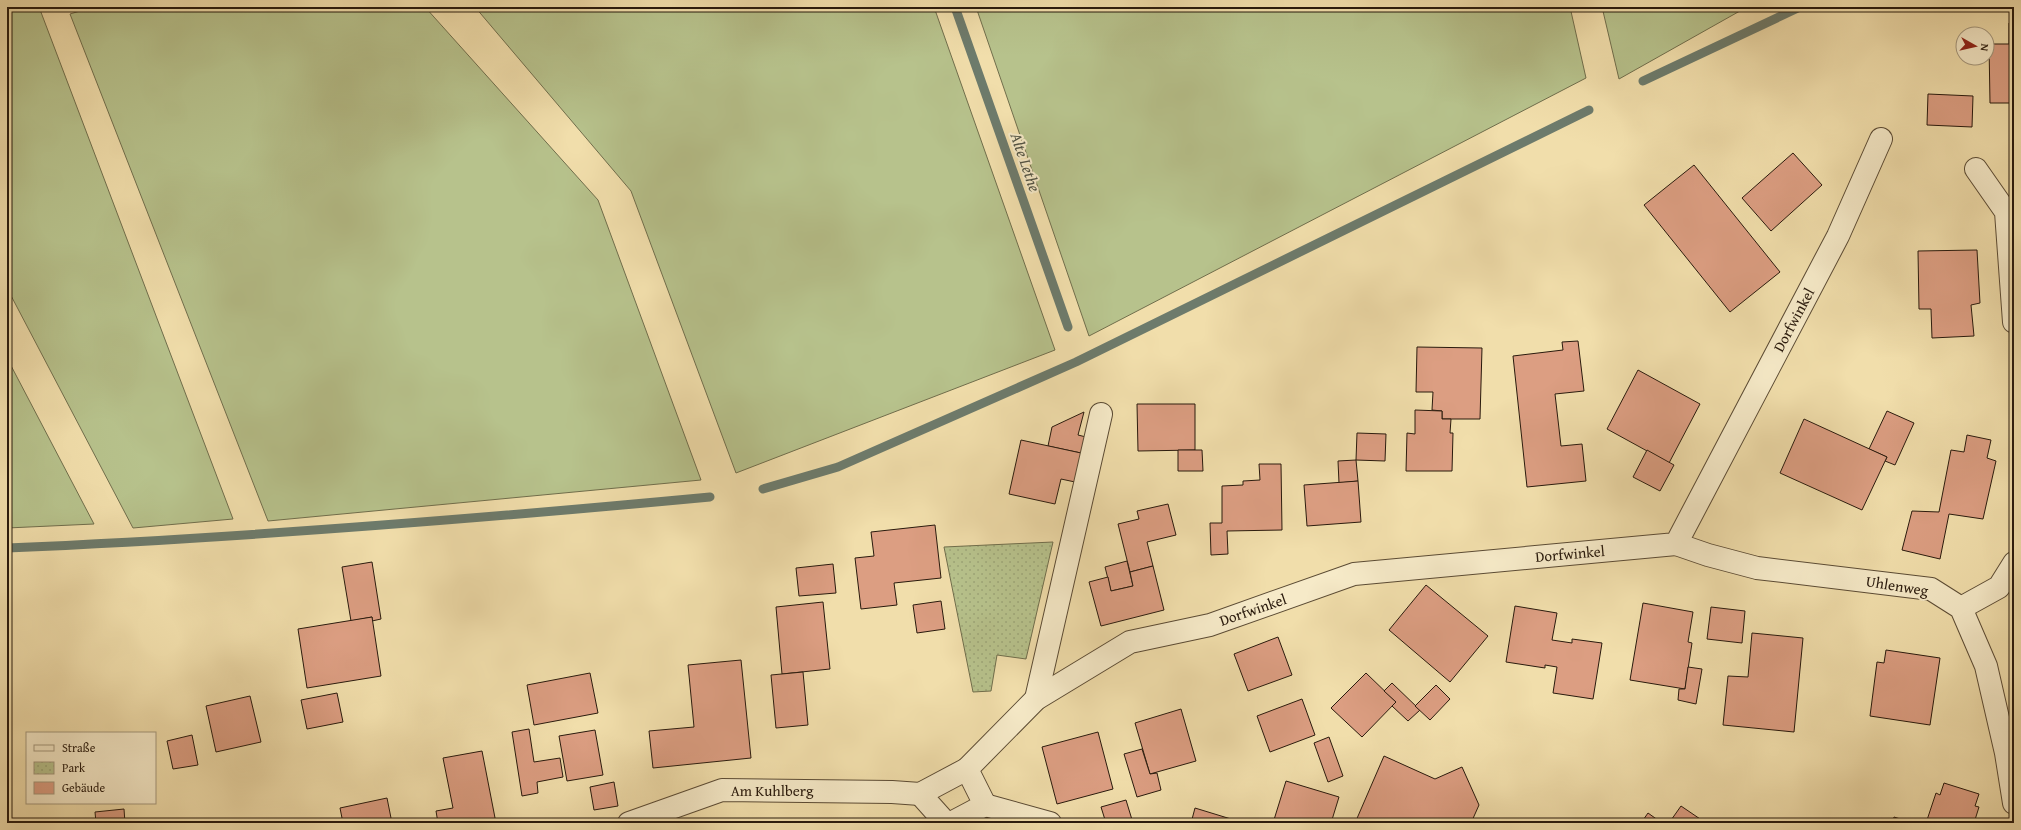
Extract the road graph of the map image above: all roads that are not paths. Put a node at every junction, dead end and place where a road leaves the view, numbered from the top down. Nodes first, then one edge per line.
1 (1881, 139) dead end
2 (1976, 169) dead end
3 (2014, 322) edge
4 (1101, 414) dead end
5 (1676, 544) junction
6 (2014, 563) edge
7 (1961, 608) junction
8 (1036, 699) junction
9 (966, 769) junction
10 (920, 794) junction
11 (2014, 804) edge
12 (985, 805) junction
13 (629, 823) edge
14 (946, 823) edge
15 (951, 823) edge
16 (1050, 823) edge

1 - 5 street, Dorfwinkel
2 - 3 street
4 - 8 street
5 - 7 street, Uhlenweg
5 - 8 street, Dorfwinkel
6 - 7 street
7 - 11 street
8 - 9 street, Dorfwinkel
9 - 10 street, Dorfwinkel
9 - 12 street
10 - 13 street, Am Kuhlberg
10 - 14 street
12 - 15 street
12 - 16 street

